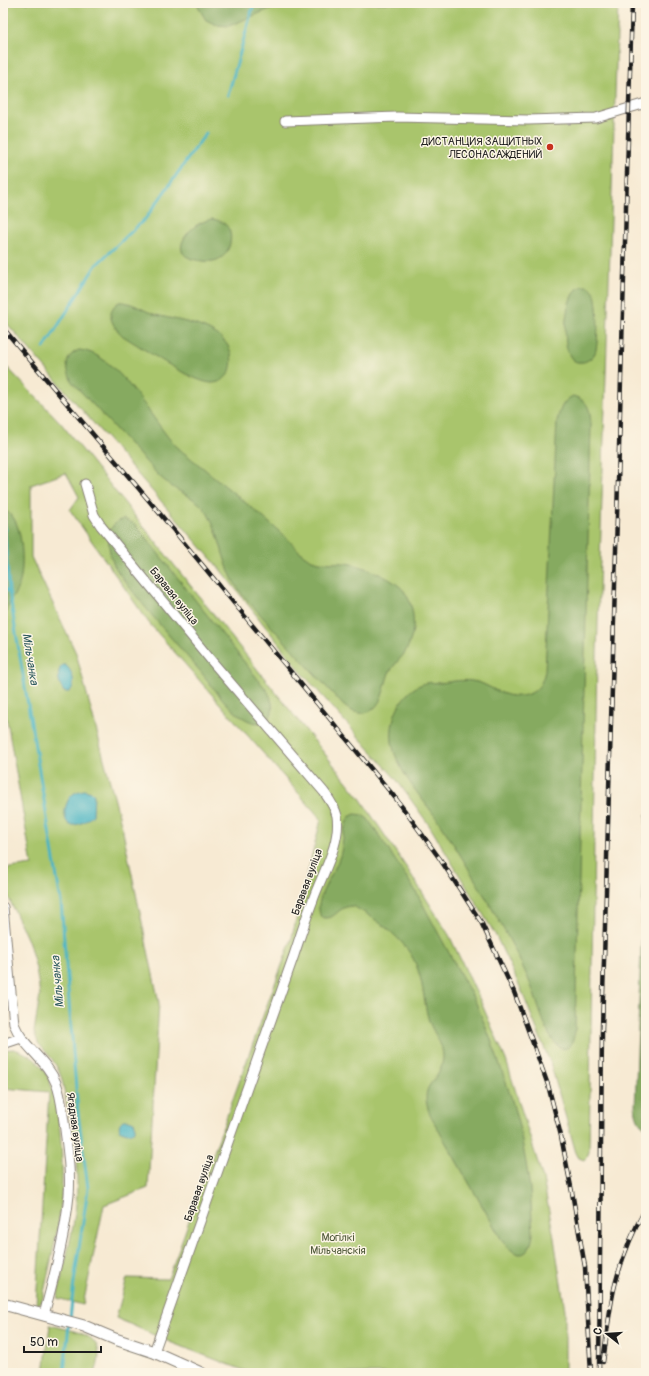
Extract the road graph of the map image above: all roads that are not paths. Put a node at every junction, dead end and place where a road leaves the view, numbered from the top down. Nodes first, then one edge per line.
1 (646, 103) edge
2 (285, 121) dead end
3 (85, 484) dead end
4 (3, 907) edge
5 (21, 1038) junction
6 (3, 1044) edge
7 (3, 1304) edge
8 (48, 1316) junction
9 (154, 1352) junction
10 (200, 1373) edge

1 - 2 street
3 - 9 street, Баравая вуліца
4 - 5 street, Ягадная вуліца
5 - 6 street
5 - 8 street, Ягадная вуліца
7 - 8 street
8 - 9 street
9 - 10 street

